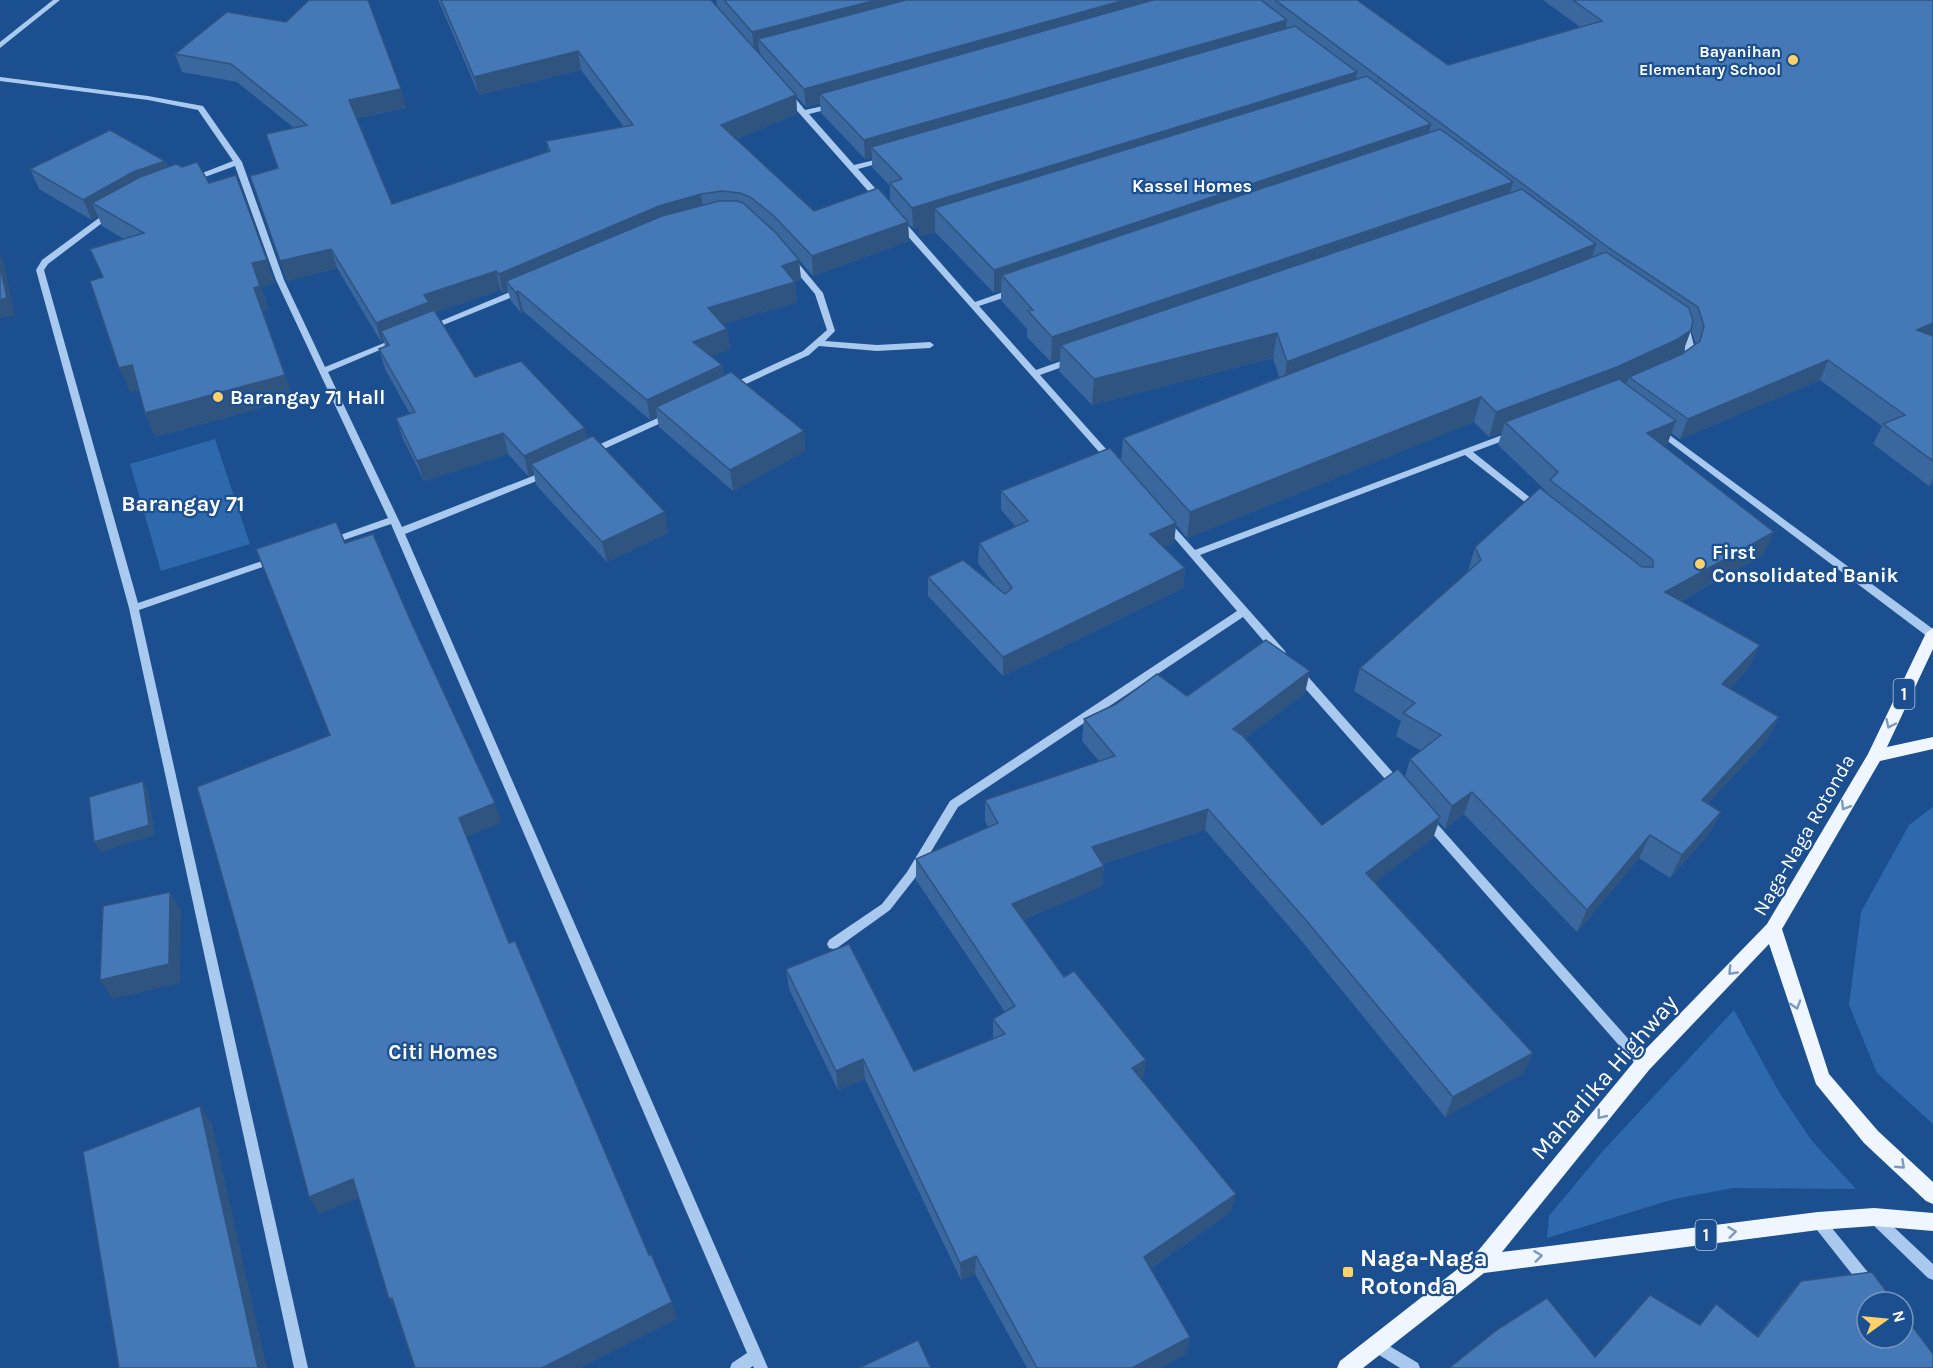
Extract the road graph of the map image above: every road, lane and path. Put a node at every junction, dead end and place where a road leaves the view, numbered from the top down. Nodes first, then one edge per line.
1 (57, 0) edge
2 (0, 46) edge
3 (0, 79) edge
4 (782, 88) edge
5 (838, 104) edge
6 (804, 113) junction
7 (898, 155) edge
8 (238, 162) junction
9 (853, 168) junction
10 (186, 181) edge
11 (889, 210) edge
12 (114, 212) edge
13 (896, 218) edge
14 (922, 231) dead end
15 (911, 234) junction
16 (782, 249) edge
17 (529, 288) edge
18 (1019, 290) edge
19 (974, 305) junction
20 (1677, 324) edge
21 (420, 332) edge
22 (409, 336) edge
23 (818, 343) junction
24 (930, 345) dead end
25 (1079, 358) edge
26 (1671, 369) edge
27 (322, 371) junction
28 (1034, 374) junction
29 (720, 393) edge
30 (676, 412) edge
31 (1650, 424) edge
32 (1518, 432) edge
33 (1466, 451) junction
34 (1122, 456) dead end
35 (582, 457) edge
36 (1110, 460) junction
37 (1118, 468) edge
38 (552, 471) edge
39 (1548, 516) edge
40 (393, 520) junction
41 (1163, 520) edge
42 (399, 532) junction
43 (314, 547) edge
44 (1193, 554) junction
45 (280, 558) edge
46 (134, 608) junction
47 (1244, 611) junction
48 (1933, 634) edge
49 (1933, 743) edge
50 (1875, 756) junction
51 (1408, 798) edge
52 (1424, 815) edge
53 (1773, 929) junction
54 (833, 944) dead end
55 (1643, 1064) junction
56 (1933, 1195) edge
57 (1874, 1217) junction
58 (1818, 1221) junction
59 (1933, 1222) edge
60 (1480, 1264) junction
61 (1933, 1273) edge
62 (1873, 1290) edge
63 (1376, 1345) junction
64 (759, 1362) edge
65 (302, 1368) edge
66 (737, 1368) edge
67 (1347, 1368) edge
68 (1413, 1368) edge

1 - 2 street
3 - 8 street
4 - 6 street
5 - 6 street
6 - 9 street
7 - 9 street
8 - 10 street
8 - 27 street
9 - 11 street
12 - 46 street
13 - 15 street
14 - 15 street
15 - 19 street
16 - 23 street
17 - 21 street
18 - 19 street
19 - 28 street
20 - 26 street
22 - 27 street
23 - 24 street
23 - 29 street
25 - 28 street
27 - 40 street
28 - 36 street
30 - 35 street
31 - 48 street
32 - 33 street
33 - 39 street
33 - 44 street
34 - 36 street
36 - 37 street
38 - 42 street
40 - 42 street
40 - 43 street
41 - 44 street
42 - 64 street
44 - 47 street
45 - 46 street
46 - 65 street
47 - 51 street
47 - 54 street
48 -> 50 main road, 1
49 - 50 main road, Naga-Naga Rotonda
50 -> 53 main road, Naga-Naga Rotonda / 1
52 - 55 street
53 -> 55 main road, Maharlika Highway / 1
53 -> 56 main road, Naga-Naga Rotonda
55 -> 60 main road, Maharlika Highway / 1
57 - 58 main road, 1
57 - 59 main road, 1
57 - 61 street
60 -> 58 main road, 1
58 - 62 street
60 - 63 main road, Maharlika Highway / 1
63 - 67 main road, Maharlika Highway / 1
63 - 68 street
64 - 66 street

